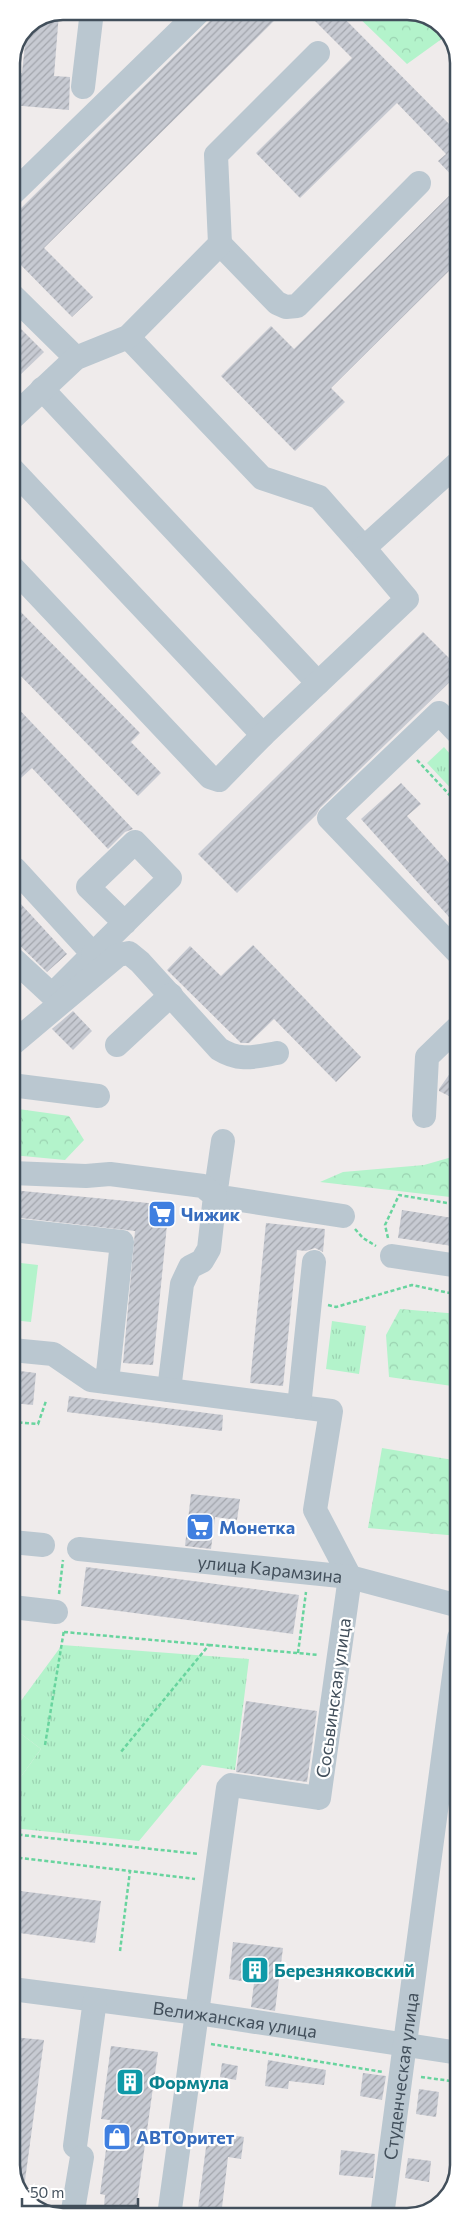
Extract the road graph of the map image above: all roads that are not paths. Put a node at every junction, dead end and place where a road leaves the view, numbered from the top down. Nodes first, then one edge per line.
1 (91, 20) edge
2 (191, 20) edge
3 (318, 53) dead end
4 (84, 87) dead end
5 (419, 183) dead end
6 (20, 186) edge
7 (220, 244) junction
8 (20, 303) edge
9 (128, 337) junction
10 (76, 358) junction
11 (42, 389) junction
12 (20, 410) edge
13 (450, 470) edge
14 (20, 478) edge
15 (364, 548) junction
16 (20, 576) edge
17 (318, 683) junction
18 (450, 725) edge
19 (263, 734) junction
20 (20, 874) edge
21 (124, 923) dead end
22 (450, 946) edge
23 (94, 954) junction
24 (20, 965) edge
25 (171, 995) junction
26 (450, 1035) edge
27 (20, 1038) edge
28 (116, 1045) dead end
29 (277, 1054) dead end
30 (20, 1086) edge
31 (98, 1096) dead end
32 (424, 1116) dead end
33 (223, 1141) dead end
34 (20, 1173) edge
35 (215, 1196) junction
36 (343, 1216) road end
37 (20, 1231) edge
38 (392, 1256) road end
39 (314, 1262) dead end
40 (450, 1265) edge
41 (20, 1351) edge
42 (107, 1382) junction
43 (169, 1390) junction
44 (299, 1407) junction
45 (20, 1543) edge
46 (350, 1577) junction
47 (450, 1604) edge
48 (20, 1608) edge
49 (56, 1612) dead end
50 (450, 1706) edge
51 (20, 1990) edge
52 (95, 2000) junction
53 (197, 2013) junction
54 (405, 2044) junction
55 (450, 2052) edge
56 (73, 2208) edge
57 (170, 2208) edge
58 (383, 2208) edge

1 - 4 street
2 - 6 street
3 - 7 street
5 - 7 street
7 - 9 street
8 - 10 street
9 - 10 street
9 - 15 street
10 - 11 street
11 - 12 street
11 - 17 street
13 - 15 street
14 - 19 street
15 - 17 street
16 - 19 street
17 - 19 street
18 - 22 street
20 - 23 street
21 - 23 street
23 - 24 street
25 - 27 street
25 - 28 street
25 - 29 street
26 - 32 street
30 - 31 street
33 - 35 street
34 - 35 street
35 - 36 street
35 - 43 street
37 - 42 street
38 - 40 street
39 - 44 street
41 - 42 street
42 - 43 street
43 - 44 street
44 - 46 street
45 - 46 street, улица Карамзина
46 - 47 street, улица Карамзина
46 - 53 street, Сосьвинская улица
48 - 49 street
50 - 54 street, Студенческая улица
51 - 52 street, Велижанская улица
52 - 53 street, Велижанская улица
52 - 56 street
53 - 54 street, Велижанская улица
53 - 57 street, Сосьвинская улица
54 - 55 street, Велижанская улица
54 - 58 street, Студенческая улица

